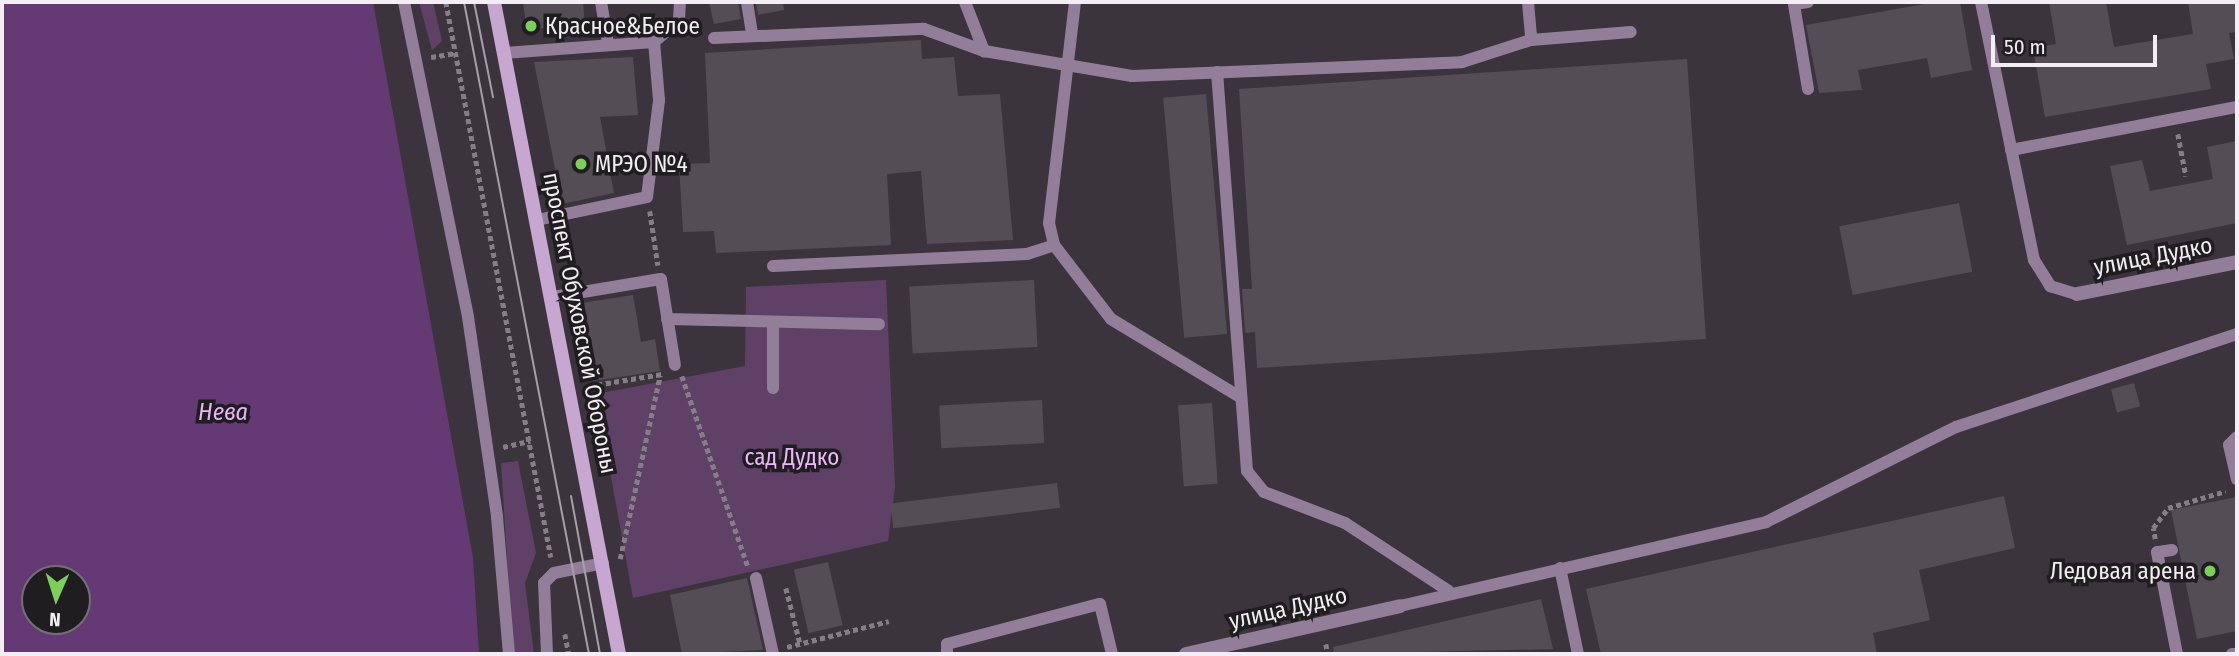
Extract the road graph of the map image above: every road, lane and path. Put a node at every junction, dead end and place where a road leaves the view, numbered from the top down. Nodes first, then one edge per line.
1 (404, 2) edge
2 (446, 2) edge
3 (494, 2) edge
4 (601, 2) edge
5 (680, 2) edge
6 (747, 2) edge
7 (965, 2) edge
8 (1075, 2) edge
9 (1528, 2) edge
10 (1808, 2) edge
11 (1981, 2) edge
12 (1631, 32) dead end
13 (752, 34) junction
14 (715, 38) dead end
15 (1531, 40) junction
16 (654, 41) junction
17 (608, 44) junction
18 (984, 51) junction
19 (456, 53) junction
20 (504, 53) junction
21 (432, 57) dead end
22 (1065, 68) junction
23 (1217, 72) junction
24 (1808, 89) dead end
25 (2237, 107) edge
26 (2175, 119) junction
27 (2011, 150) junction
28 (2186, 176) dead end
29 (647, 197) junction
30 (537, 220) junction
31 (1054, 245) junction
32 (2237, 262) edge
33 (773, 266) dead end
34 (661, 279) junction
35 (2077, 294) joint
36 (553, 297) junction
37 (667, 319) junction
38 (773, 322) junction
39 (879, 324) dead end
40 (2237, 334) edge
41 (675, 365) junction
42 (660, 375) junction
43 (589, 386) dead end
44 (773, 388) dead end
45 (1240, 397) junction
46 (2237, 436) edge
47 (530, 442) junction
48 (505, 446) dead end
49 (2237, 479) edge
50 (2237, 488) edge
51 (2172, 550) dead end
52 (2157, 552) junction
53 (551, 558) dead end
54 (620, 561) dead end
55 (603, 563) junction
56 (1560, 568) junction
57 (756, 578) joint
58 (786, 588) dead end
59 (1449, 591) junction
60 (1400, 606) joint
61 (889, 621) dead end
62 (800, 643) junction
63 (773, 652) edge
64 (509, 654) edge
65 (547, 654) edge
66 (619, 654) edge
67 (947, 654) edge
68 (1112, 654) edge
69 (1186, 654) edge
70 (1578, 654) edge
71 (2177, 654) edge

1 - 64 lane
2 - 19 path
3 - 20 main road, проспект Обуховской Обороны
4 - 17 lane
5 - 16 lane
6 - 13 lane
7 - 18 lane
8 - 22 lane
9 - 15 lane
10 - 24 lane
11 - 27 lane
12 - 15 lane
13 - 14 lane
13 - 18 lane
15 - 23 lane
16 - 17 lane
16 - 29 lane
17 - 20 lane
18 - 22 lane
19 - 21 path
19 - 47 path
20 - 30 main road, проспект Обуховской Обороны
22 - 23 lane
22 - 31 lane
23 - 45 lane
25 - 26 lane
26 - 27 lane
26 - 28 path
27 - 35 lane
29 - 30 lane
29 - 34 path
30 - 36 main road, проспект Обуховской Обороны
31 - 33 lane
31 - 45 lane
32 - 35 street, улица Дудко
34 - 36 lane
34 - 37 lane
36 - 55 main road, проспект Обуховской Обороны
37 - 38 lane
37 - 41 lane
38 - 39 lane
38 - 44 lane
40 - 56 lane
41 - 42 path
41 - 57 path
42 - 43 path
42 - 54 path
45 - 59 lane
46 - 49 lane
47 - 48 path
47 - 53 path
50 - 52 path
51 - 52 lane
52 - 71 lane
55 - 65 lane
55 - 66 main road, проспект Обуховской Обороны
56 - 59 lane
56 - 70 lane
57 - 63 lane
58 - 62 path
59 - 60 lane
60 - 69 street, улица Дудко
61 - 62 path
62 - 63 path
67 - 68 lane

